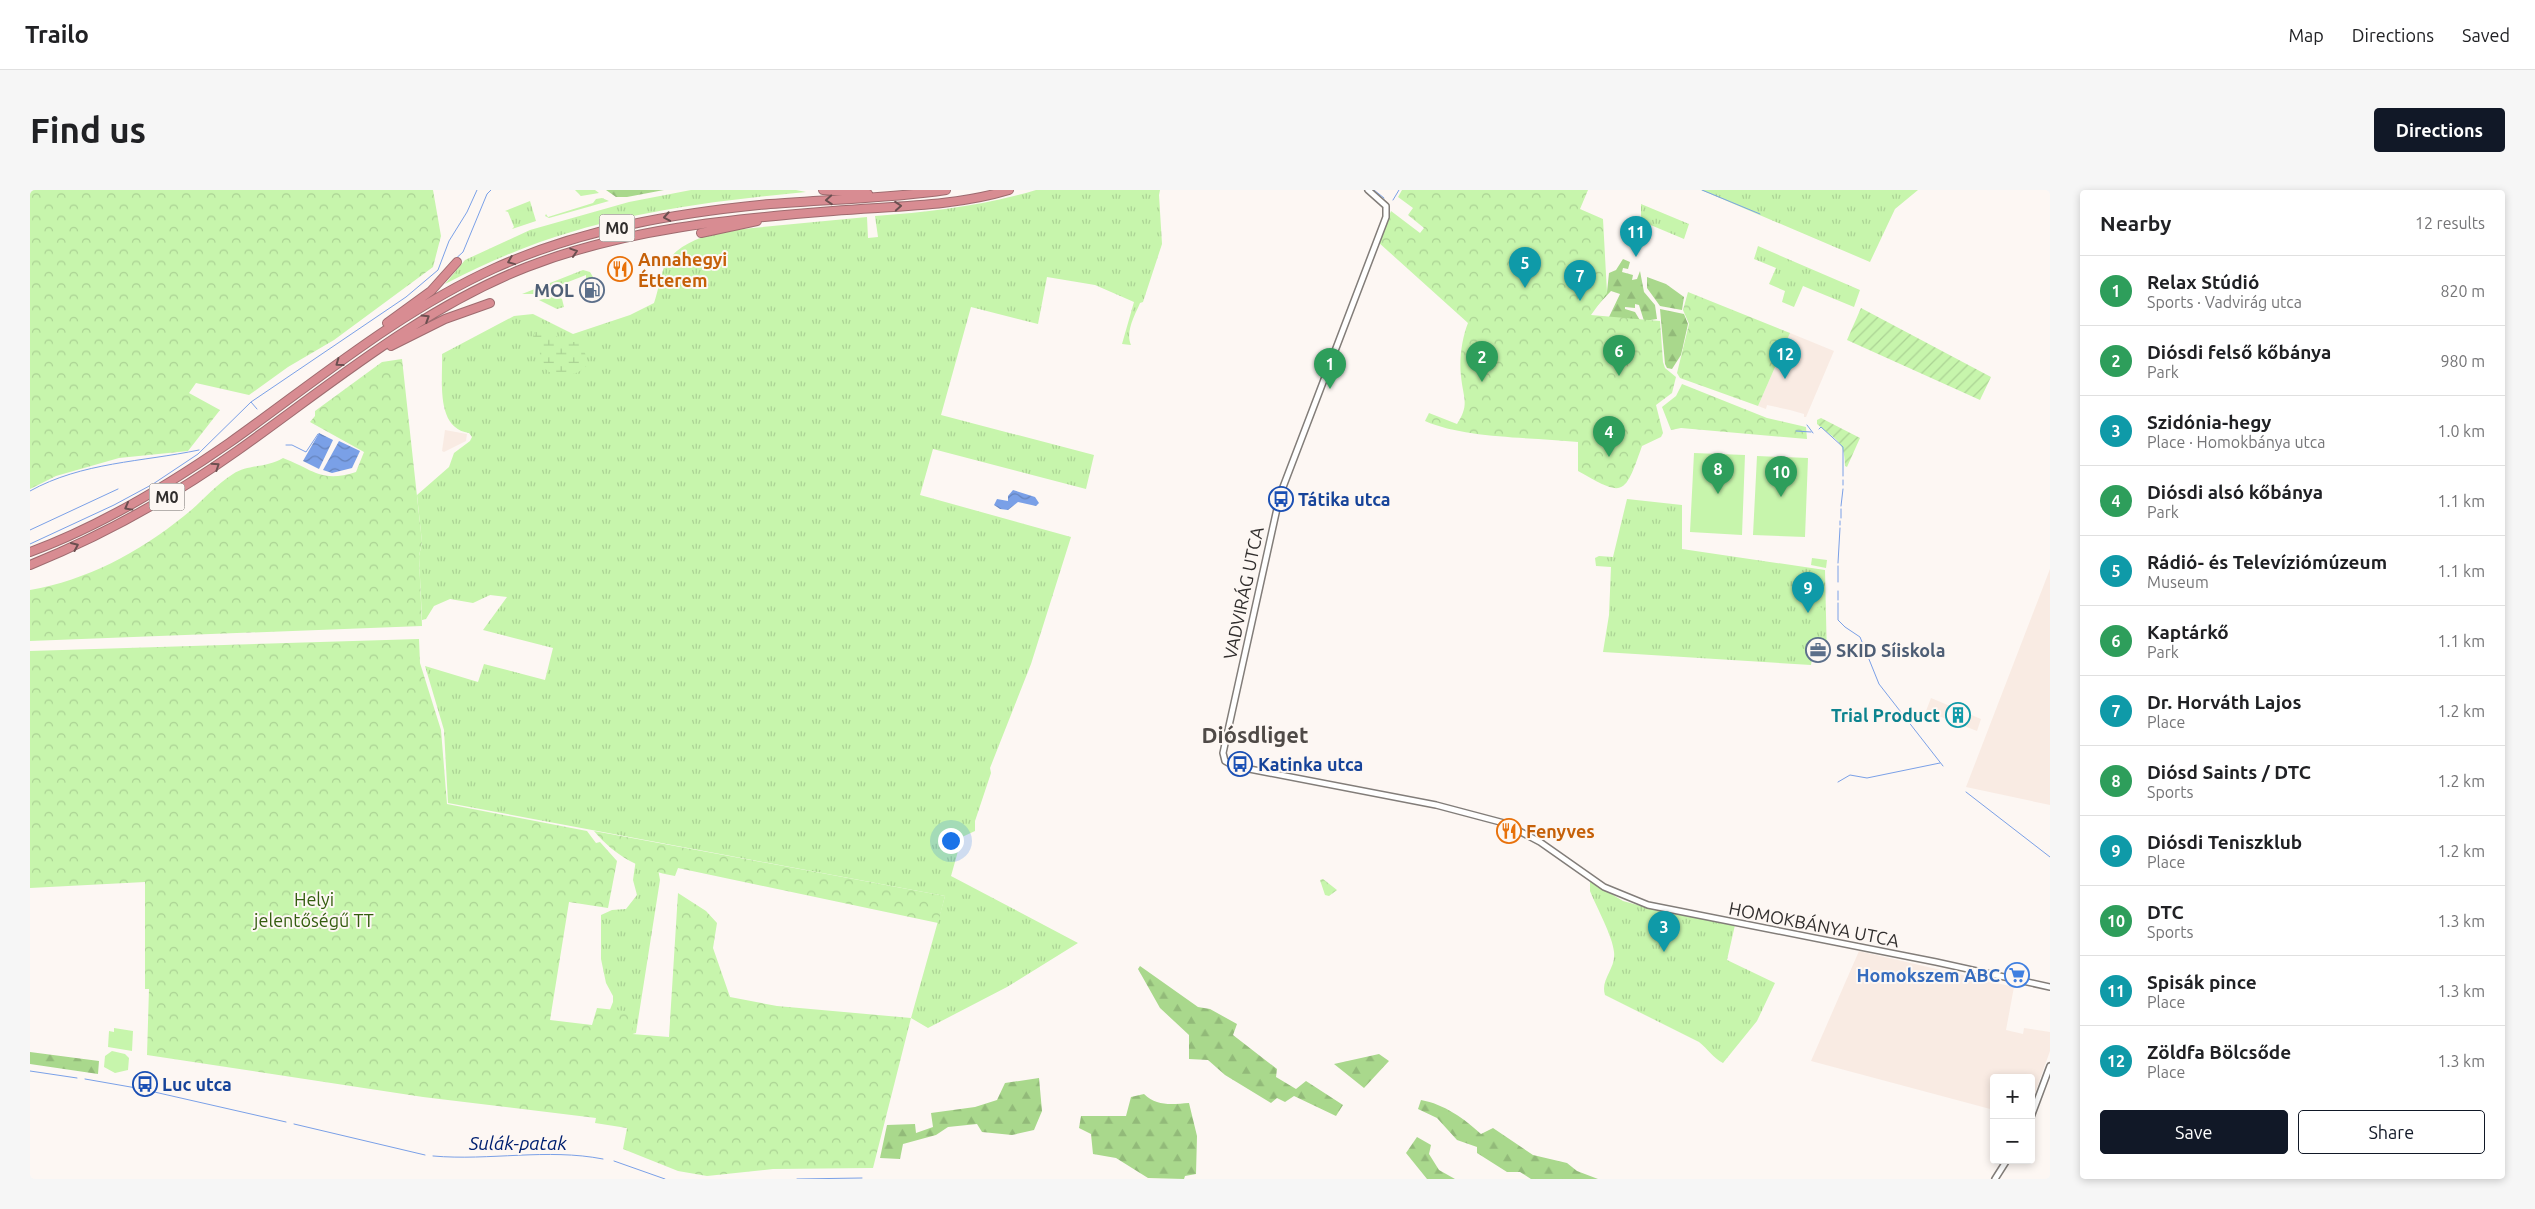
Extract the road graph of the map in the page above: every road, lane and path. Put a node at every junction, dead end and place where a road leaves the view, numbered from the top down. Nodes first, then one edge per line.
1 (823, 190) edge
2 (946, 190) edge
3 (1009, 190) edge
4 (1368, 190) edge
5 (877, 196) junction
6 (770, 216) junction
7 (700, 233) dead end
8 (457, 262) dead end
9 (490, 302) dead end
10 (378, 335) junction
11 (371, 355) junction
12 (30, 552) edge
13 (30, 564) edge
14 (1225, 761) joint
15 (2050, 987) edge
16 (2050, 1066) edge
17 (2035, 1106) edge
18 (2004, 1164) edge
19 (1995, 1179) edge

1 - 5 highway
2 - 5 highway, M0
6 -> 3 highway, M0
4 - 14 street, VADVIRÁG UTCA
5 -> 10 highway, M0
6 - 7 highway
11 -> 6 highway, M0
8 - 10 highway
9 - 11 highway
10 -> 12 highway, M0
13 -> 11 highway, M0
14 - 15 street, HOMOKBÁNYA UTCA
16 - 17 street
18 - 19 street

